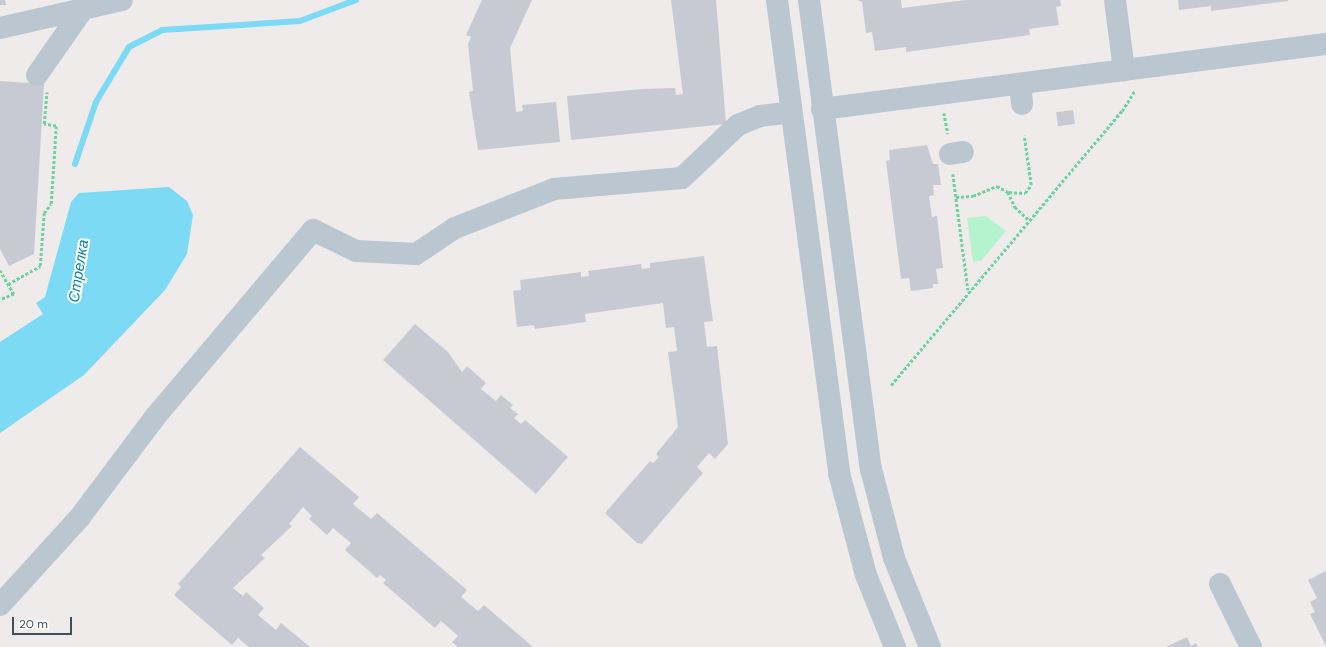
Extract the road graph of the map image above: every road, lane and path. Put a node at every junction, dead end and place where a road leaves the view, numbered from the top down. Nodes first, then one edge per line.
1 (122, 0) edge
2 (777, 0) edge
3 (808, 0) edge
4 (1115, 0) edge
5 (83, 9) junction
6 (0, 28) edge
7 (1326, 44) edge
8 (1124, 70) junction
9 (37, 75) joint
10 (1136, 88) dead end
11 (822, 109) junction
12 (944, 111) dead end
13 (791, 112) junction
14 (1024, 135) dead end
15 (1008, 192) junction
16 (956, 197) junction
17 (1029, 220) junction
18 (0, 270) edge
19 (8, 284) junction
20 (968, 290) junction
21 (0, 300) edge
22 (891, 385) dead end
23 (1220, 584) dead end
24 (0, 605) edge
25 (895, 647) edge
26 (930, 647) edge
27 (1251, 647) edge

1 - 5 street
2 - 13 street
3 - 11 street
4 - 8 street
5 - 6 street
5 - 9 street
7 - 8 street
8 - 11 street
9 - 19 path
10 - 17 path
11 - 26 street
12 - 16 path
13 - 24 street
13 - 25 street
14 - 15 path
15 - 16 path
15 - 17 path
16 - 20 path
17 - 20 path
18 - 19 path
19 - 21 path
20 - 22 path
23 - 27 street

